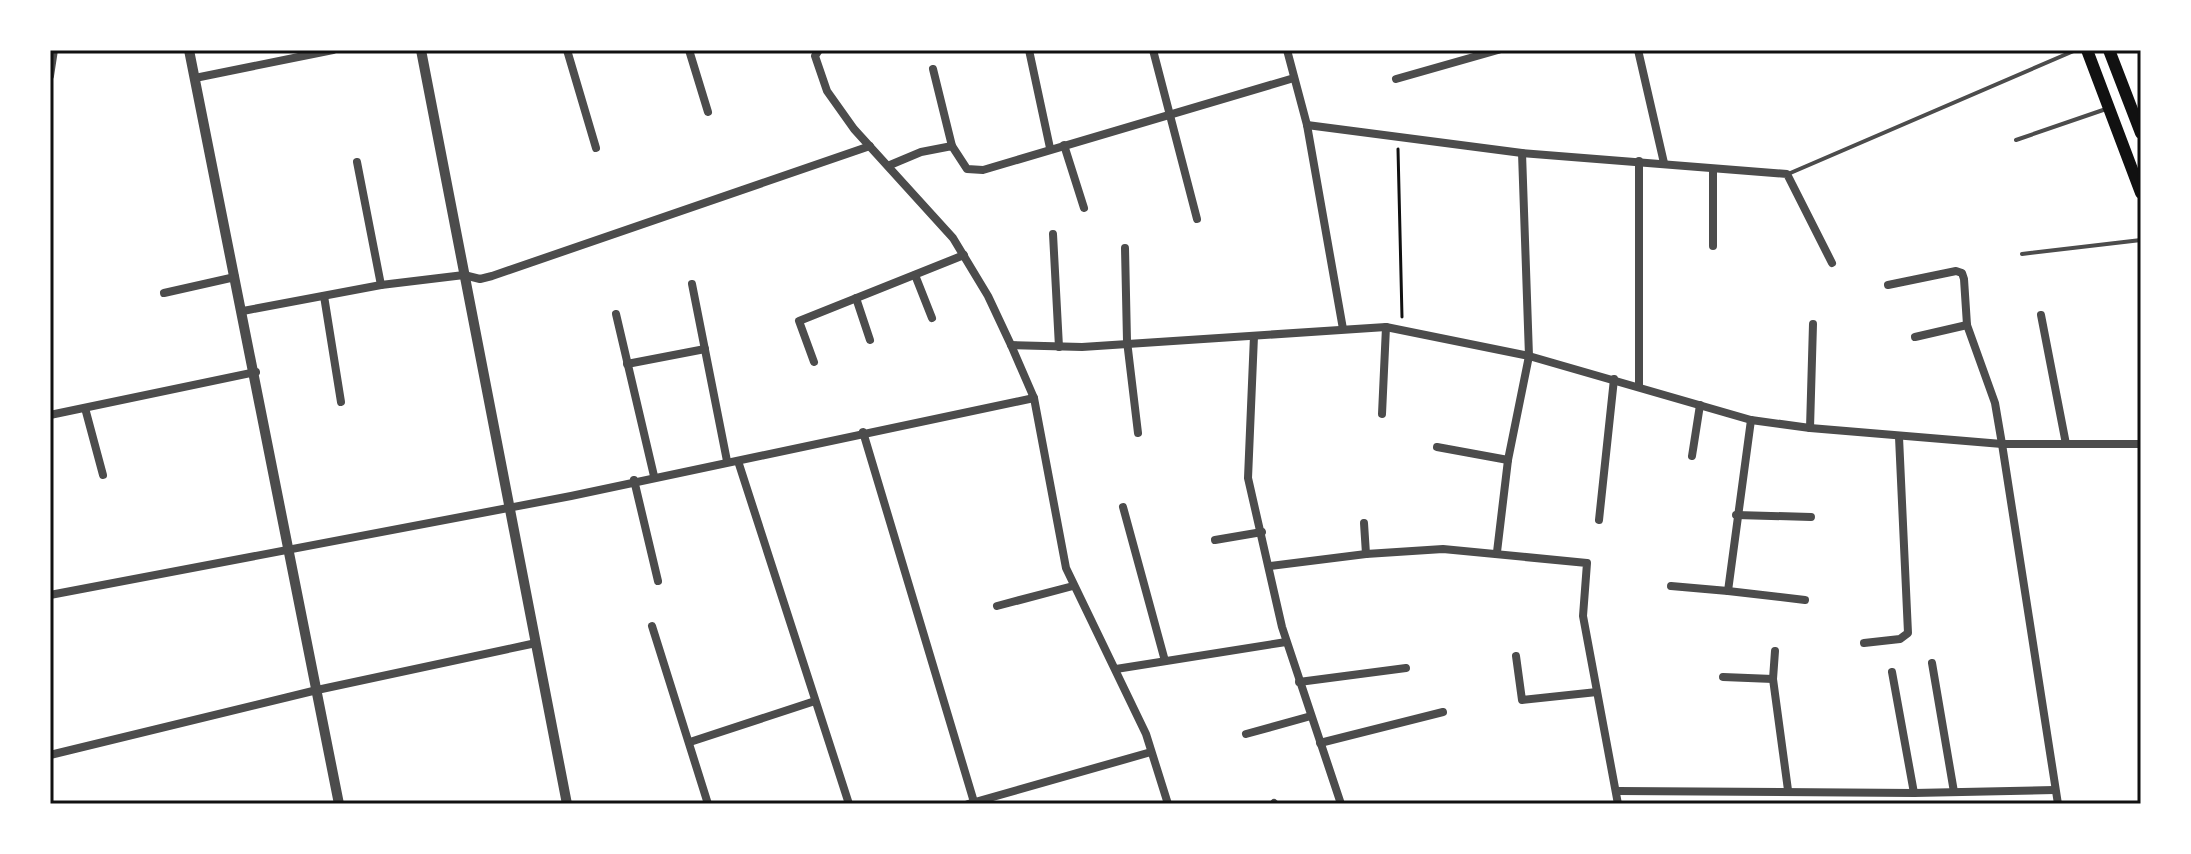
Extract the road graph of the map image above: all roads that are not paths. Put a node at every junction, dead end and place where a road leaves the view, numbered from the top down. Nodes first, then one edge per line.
1 (54, 50) edge
2 (189, 50) edge
3 (333, 50) edge
4 (421, 50) edge
5 (567, 50) edge
6 (689, 50) edge
7 (819, 50) edge
8 (1029, 50) edge
9 (1153, 50) edge
10 (1287, 50) edge
11 (1498, 50) edge
12 (1638, 50) edge
13 (2076, 50) edge
14 (2087, 50) edge
15 (2109, 50) edge
16 (933, 69) dead end
17 (50, 76) edge
18 (195, 78) junction
19 (1294, 78) junction
20 (1396, 79) dead end
21 (2109, 108) junction
22 (708, 112) dead end
23 (1169, 116) junction
24 (1307, 125) junction
25 (2141, 133) edge
26 (2016, 140) dead end
27 (1064, 145) junction
28 (870, 146) junction
29 (952, 146) junction
30 (596, 148) dead end
31 (1050, 148) junction
32 (1522, 153) junction
33 (1639, 161) junction
34 (357, 162) dead end
35 (1664, 163) junction
36 (890, 165) junction
37 (1713, 169) junction
38 (1787, 174) junction
39 (2141, 193) edge
40 (1084, 208) dead end
41 (1197, 219) dead end
42 (1053, 234) dead end
43 (2141, 240) edge
44 (1713, 246) dead end
45 (1125, 248) dead end
46 (2022, 254) dead end
47 (964, 255) junction
48 (1832, 263) dead end
49 (464, 275) junction
50 (915, 275) junction
51 (235, 277) junction
52 (692, 284) dead end
53 (381, 285) junction
54 (1888, 285) dead end
55 (164, 293) dead end
56 (324, 296) junction
57 (856, 298) junction
58 (243, 311) junction
59 (616, 314) dead end
60 (2041, 315) dead end
61 (932, 318) dead end
62 (1813, 324) dead end
63 (1967, 325) junction
64 (1386, 327) junction
65 (1343, 329) junction
66 (1254, 336) junction
67 (1915, 337) dead end
68 (870, 340) dead end
69 (1127, 341) junction
70 (1011, 345) junction
71 (1059, 347) junction
72 (705, 349) junction
73 (1529, 356) junction
74 (814, 362) dead end
75 (627, 364) junction
76 (256, 372) junction
77 (1614, 379) junction
78 (1639, 387) junction
79 (1034, 398) junction
80 (341, 402) dead end
81 (1700, 405) junction
82 (85, 408) junction
83 (1382, 414) dead end
84 (50, 415) edge
85 (1751, 420) junction
86 (1810, 428) junction
87 (863, 432) junction
88 (1138, 433) dead end
89 (1899, 437) junction
90 (2002, 444) junction
91 (2066, 444) junction
92 (2141, 444) edge
93 (1437, 447) dead end
94 (1692, 456) dead end
95 (1508, 460) junction
96 (727, 461) junction
97 (738, 461) junction
98 (103, 475) dead end
99 (654, 476) junction
100 (634, 480) junction
101 (1123, 507) dead end
102 (511, 508) junction
103 (1736, 515) junction
104 (1811, 517) dead end
105 (1599, 520) dead end
106 (1364, 523) dead end
107 (1262, 532) junction
108 (1215, 540) dead end
109 (291, 551) junction
110 (1497, 552) junction
111 (1366, 554) junction
112 (1270, 566) junction
113 (658, 581) dead end
114 (1073, 586) junction
115 (1671, 586) dead end
116 (1728, 591) junction
117 (50, 595) edge
118 (1805, 600) dead end
119 (997, 606) dead end
120 (652, 626) dead end
121 (1286, 642) junction
122 (536, 643) junction
123 (1864, 643) dead end
124 (1775, 651) dead end
125 (1516, 656) dead end
126 (1165, 661) junction
127 (1932, 663) dead end
128 (1406, 668) dead end
129 (1116, 669) junction
130 (1892, 672) dead end
131 (1723, 677) dead end
132 (1773, 679) junction
133 (1299, 682) junction
134 (317, 690) junction
135 (1597, 692) junction
136 (815, 701) junction
137 (1443, 712) dead end
138 (1311, 716) junction
139 (1246, 734) dead end
140 (690, 742) junction
141 (1320, 743) junction
142 (1151, 752) junction
143 (50, 755) edge
144 (1788, 790) junction
145 (2054, 790) junction
146 (1618, 791) junction
147 (1954, 792) junction
148 (1914, 793) junction
149 (563, 803) edge
150 (971, 803) edge
151 (339, 804) edge
152 (708, 804) edge
153 (849, 804) edge
154 (1168, 804) edge
155 (1341, 804) edge
156 (1618, 804) edge
157 (2058, 804) edge

1 - 17 street
2 - 18 street
3 - 18 street
4 - 49 street
5 - 30 street
6 - 22 street
7 - 28 street
8 - 31 street
9 - 23 street
10 - 19 street
11 - 20 street
12 - 35 street
13 - 38 lane
14 - 21 main road
15 - 25 main road
16 - 29 street
18 - 51 street
19 - 23 street
19 - 24 street
21 - 26 lane
21 - 39 main road
23 - 27 street
23 - 41 street
24 - 32 street
24 - 65 street
27 - 31 street
27 - 40 street
28 - 36 street
28 - 49 street
29 - 31 street
29 - 36 street
32 - 33 street
32 - 73 street
33 - 35 street
33 - 78 street
34 - 53 street
35 - 37 street
36 - 47 street
37 - 38 street
37 - 44 street
38 - 48 street
42 - 71 street
43 - 46 lane
45 - 69 street
47 - 50 street
47 - 70 street
49 - 53 street
49 - 102 street
50 - 57 street
50 - 61 street
51 - 55 street
51 - 58 street
52 - 72 street
53 - 56 street
54 - 63 street
56 - 58 street
56 - 80 street
57 - 68 street
57 - 74 street
58 - 76 street
59 - 75 street
60 - 91 street
62 - 86 street
63 - 67 street
63 - 90 street
64 - 65 street
64 - 73 street
64 - 83 street
65 - 66 street
66 - 69 street
66 - 107 street
69 - 71 street
69 - 88 street
70 - 71 street
70 - 79 street
72 - 75 street
72 - 96 street
73 - 77 street
73 - 95 street
75 - 99 street
76 - 82 street
76 - 109 street
77 - 78 street
77 - 105 street
78 - 81 street
79 - 87 street
79 - 114 street
81 - 85 street
81 - 94 street
82 - 84 street
82 - 98 street
85 - 86 street
85 - 103 street
86 - 89 street
87 - 97 street
87 - 150 street
89 - 90 street
89 - 123 street
90 - 91 street
90 - 145 street
91 - 92 street
93 - 95 street
95 - 110 street
96 - 97 street
96 - 99 street
97 - 136 street
99 - 100 street
100 - 102 street
100 - 113 street
101 - 126 street
102 - 109 street
102 - 122 street
103 - 104 street
103 - 116 street
106 - 111 street
107 - 108 street
107 - 112 street
109 - 117 street
109 - 134 street
110 - 111 street
110 - 135 street
111 - 112 street
112 - 121 street
114 - 119 street
114 - 129 street
115 - 116 street
116 - 118 street
120 - 140 street
121 - 126 street
121 - 133 street
122 - 134 street
122 - 149 street
124 - 132 street
125 - 135 street
126 - 129 street
127 - 147 street
128 - 133 street
129 - 142 street
130 - 148 street
131 - 132 street
132 - 144 street
133 - 138 street
134 - 143 street
134 - 151 street
135 - 146 street
136 - 140 street
136 - 153 street
137 - 141 street
138 - 139 street
138 - 141 street
140 - 152 street
141 - 155 street
142 - 150 street
142 - 154 street
144 - 146 street
144 - 148 street
145 - 147 street
145 - 157 street
146 - 156 street
147 - 148 street

